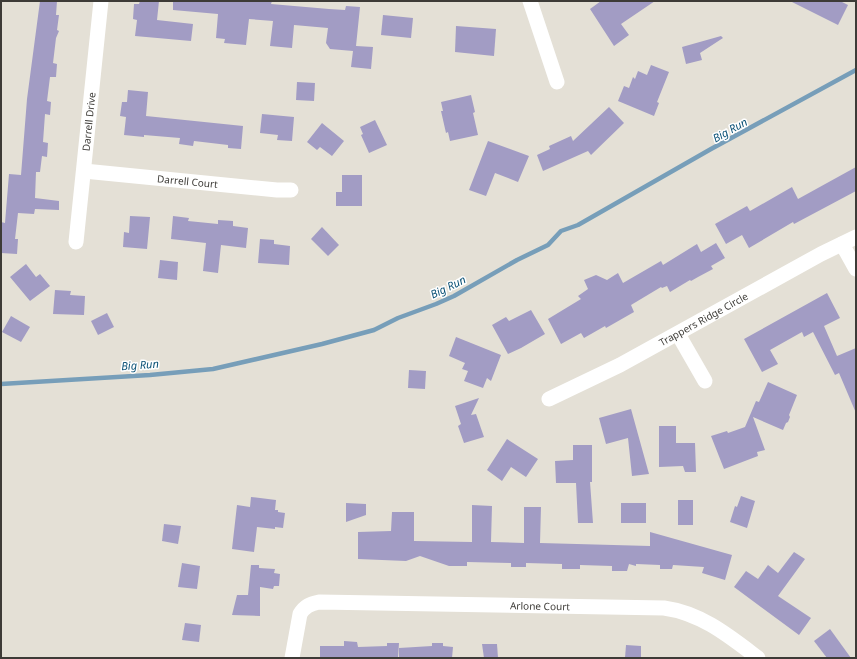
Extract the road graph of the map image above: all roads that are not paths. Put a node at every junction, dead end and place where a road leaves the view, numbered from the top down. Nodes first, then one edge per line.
1 (101, 1) edge
2 (530, 1) edge
3 (557, 82) dead end
4 (84, 171) junction
5 (291, 190) dead end
6 (856, 237) edge
7 (76, 242) dead end
8 (842, 244) junction
9 (856, 269) edge
10 (678, 334) junction
11 (705, 381) dead end
12 (549, 399) dead end
13 (292, 658) edge
14 (758, 658) edge

1 - 4 street, Darrell Drive
2 - 3 street
4 - 5 street, Darrell Court
4 - 7 street, Darrell Drive
6 - 8 street, Trappers Ridge Circle
8 - 9 street
8 - 10 street, Trappers Ridge Circle
10 - 11 street
10 - 12 street, Trappers Ridge Circle
13 - 14 street, Arlone Court

